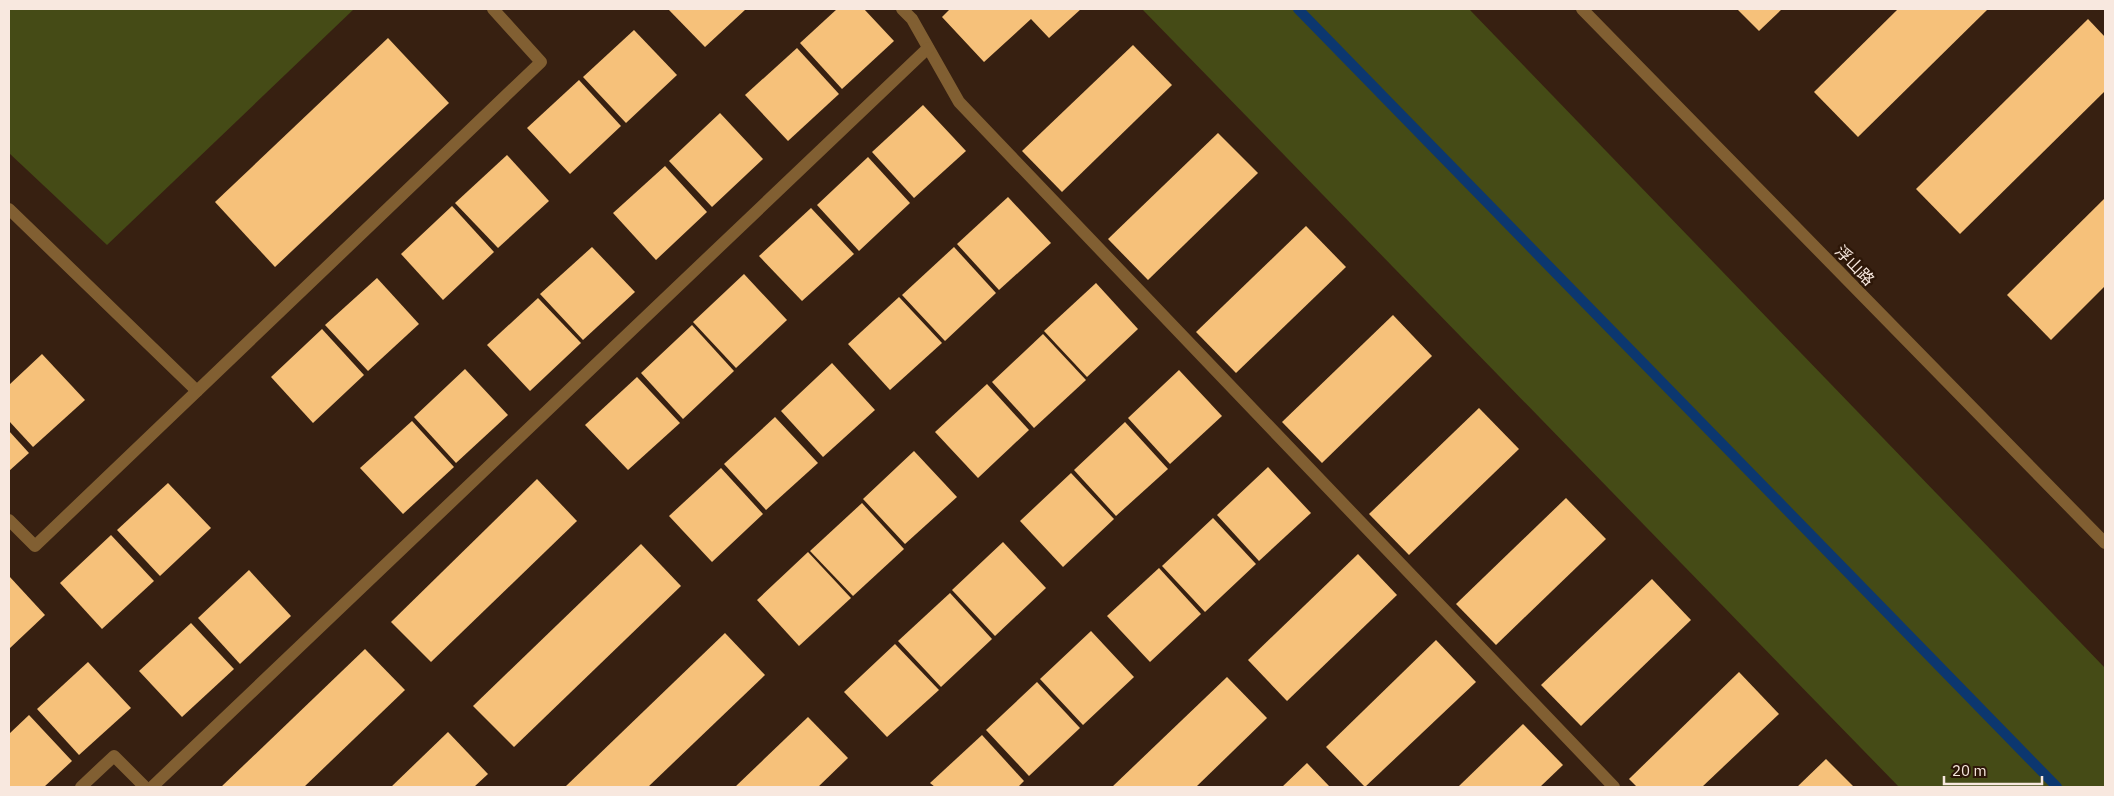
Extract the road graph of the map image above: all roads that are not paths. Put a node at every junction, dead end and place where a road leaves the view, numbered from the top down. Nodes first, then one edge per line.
1 (493, 9) edge
2 (902, 9) edge
3 (1582, 9) edge
4 (928, 48) junction
5 (9, 209) edge
6 (197, 391) junction
7 (9, 520) edge
8 (2105, 544) edge
9 (81, 787) edge
10 (145, 787) edge
11 (152, 787) edge
12 (1614, 787) edge

1 - 6 street
2 - 4 street
3 - 8 street, 浮山路
4 - 11 street
4 - 12 street
5 - 6 street
6 - 7 street
9 - 10 street

